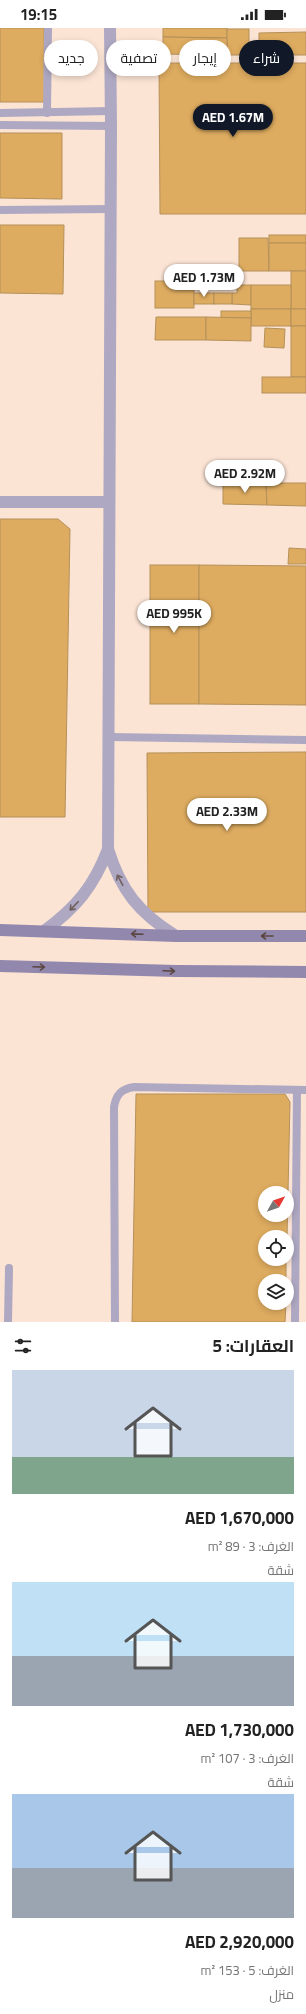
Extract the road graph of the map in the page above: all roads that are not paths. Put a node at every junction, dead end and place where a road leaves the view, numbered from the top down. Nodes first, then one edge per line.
1 (48, 28) edge
2 (110, 28) edge
3 (111, 111) junction
4 (47, 113) junction
5 (0, 114) edge
6 (0, 125) edge
7 (111, 126) junction
8 (111, 209) junction
9 (0, 210) edge
10 (0, 502) edge
11 (109, 502) junction
12 (109, 737) junction
13 (306, 740) edge
14 (108, 849) junction
15 (0, 930) edge
16 (44, 931) junction
17 (176, 936) junction
18 (306, 936) edge
19 (0, 966) edge
20 (306, 972) edge
21 (297, 1090) junction
22 (306, 1090) edge
23 (9, 1268) dead end
24 (8, 1322) edge
25 (115, 1322) edge
26 (295, 1322) edge

1 - 4 lane
2 - 3 street
3 - 4 lane
3 - 7 street
4 - 5 lane
6 - 7 lane
7 - 8 street
8 - 9 lane
8 - 11 street
10 - 11 street
11 - 12 street
12 - 13 lane
12 - 14 street
14 -> 16 street
17 -> 14 street
15 - 16 street
17 -> 16 street
18 -> 17 street
19 -> 20 street
21 - 22 lane
21 - 25 lane
21 - 26 lane
23 - 24 lane

